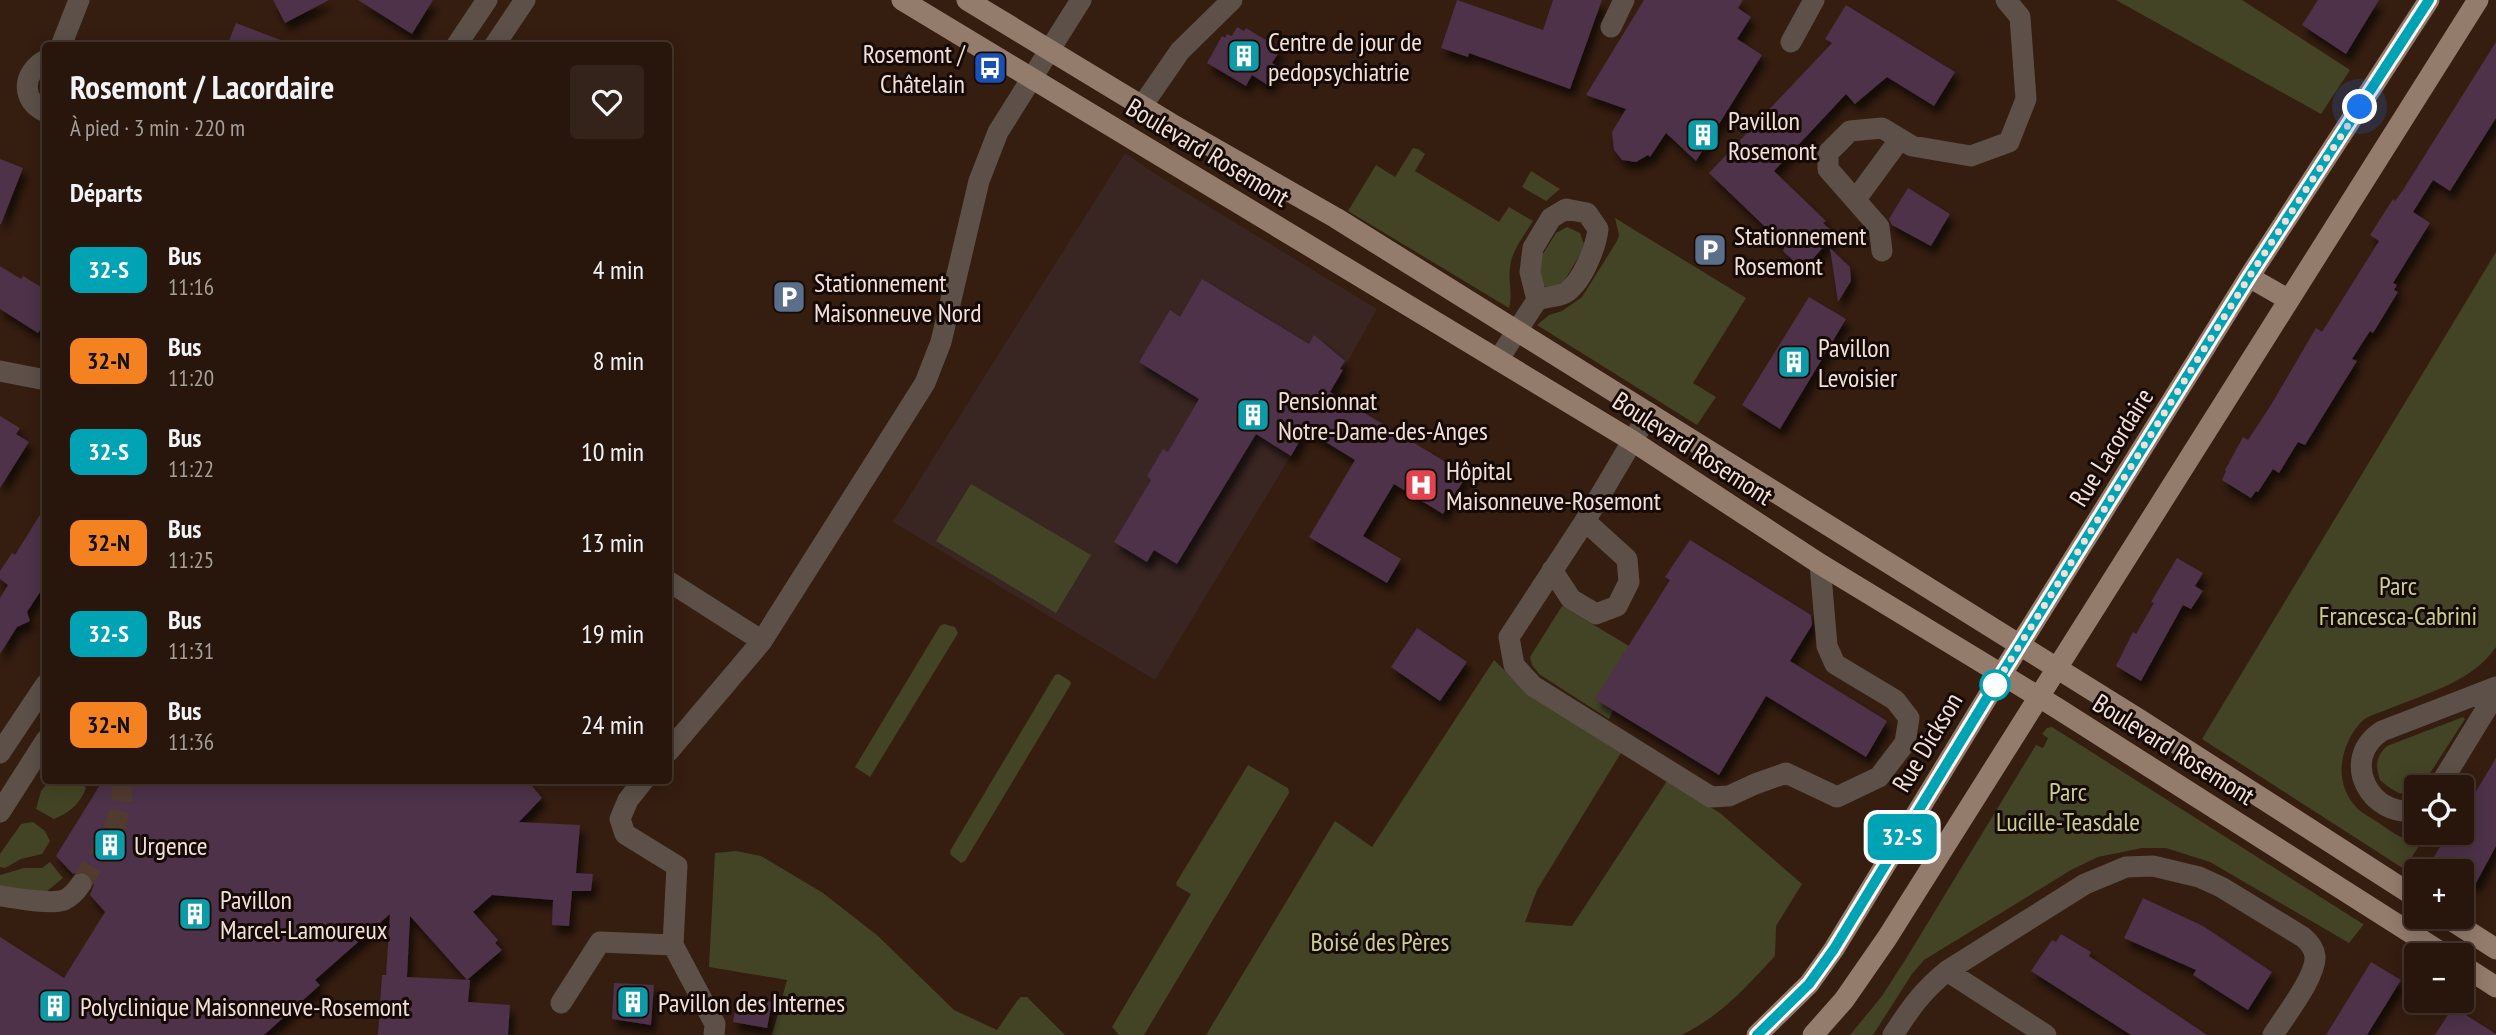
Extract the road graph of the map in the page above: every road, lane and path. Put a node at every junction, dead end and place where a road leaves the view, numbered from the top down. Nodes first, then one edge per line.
1 (79, 0) edge
2 (486, 0) edge
3 (525, 0) edge
4 (902, 0) edge
5 (967, 0) edge
6 (1081, 0) edge
7 (1232, 0) edge
8 (1624, 0) edge
9 (1814, 0) edge
10 (2006, 0) edge
11 (2429, 0) edge
12 (2479, 0) edge
13 (1611, 27) dead end
14 (63, 42) edge
15 (459, 42) edge
16 (497, 42) edge
17 (1791, 42) dead end
18 (1049, 49) junction
19 (42, 63) edge
20 (1031, 77) junction
21 (1142, 106) junction
22 (42, 110) edge
23 (1900, 139) junction
24 (1856, 200) junction
25 (1882, 251) dead end
26 (2249, 277) junction
27 (1537, 300) dead end
28 (2289, 300) junction
29 (1515, 332) junction
30 (1497, 360) junction
31 (0, 371) edge
32 (42, 379) edge
33 (1648, 413) junction
34 (1631, 440) junction
35 (1585, 521) junction
36 (1821, 564) junction
37 (1552, 570) junction
38 (672, 584) edge
39 (762, 641) junction
40 (2020, 646) junction
41 (2056, 668) junction
42 (2001, 675) junction
43 (2496, 687) edge
44 (42, 690) edge
45 (2496, 693) edge
46 (2038, 697) junction
47 (42, 746) edge
48 (672, 747) edge
49 (0, 753) edge
50 (2446, 775) edge
51 (641, 784) edge
52 (2404, 812) edge
53 (0, 813) edge
54 (81, 884) tunnel mouth
55 (2404, 890) edge
56 (0, 896) edge
57 (2465, 929) edge
58 (2426, 943) edge
59 (673, 945) junction
60 (2496, 949) edge
61 (1947, 971) junction
62 (2474, 973) edge
63 (2496, 987) edge
64 (561, 1003) dead end
65 (715, 1035) edge
66 (1758, 1035) edge
67 (1814, 1035) edge
68 (1893, 1035) edge
69 (2046, 1035) edge
70 (2273, 1035) edge

1 - 14 street
2 - 15 street
3 - 16 street
4 - 20 main road, Boulevard Rosemont
5 - 18 main road, Boulevard Rosemont
6 - 18 street
7 - 21 street
8 - 13 street
9 - 17 street
10 - 23 street
11 - 26 main road, Rue Lacordaire
12 - 28 main road
18 - 20 street
18 - 21 main road, Boulevard Rosemont
19 - 22 street
20 - 30 main road, Boulevard Rosemont
20 - 39 street
21 - 29 main road, Boulevard Rosemont
23 - 24 street
23 - 24 street
24 - 25 street
26 - 28 main road
26 - 40 main road, Rue Lacordaire
27 - 29 street
28 - 41 main road
29 - 30 street
29 - 33 main road, Boulevard Rosemont
30 - 34 main road, Boulevard Rosemont
31 - 32 street
33 - 34 street
33 - 40 main road, Boulevard Rosemont
34 - 35 street
34 - 36 main road, Boulevard Rosemont
35 - 37 street
35 - 37 street
36 - 37 street
36 - 42 main road, Boulevard Rosemont
38 - 39 street
39 - 48 street
40 - 41 main road, Boulevard Rosemont
40 - 42 main road, Rue Dickson
41 - 46 main road
41 - 55 main road, Boulevard Rosemont
42 - 46 main road, Boulevard Rosemont
42 - 66 main road, Rue Dickson
43 - 52 street
44 - 49 street
45 - 50 street
46 - 58 main road, Boulevard Rosemont
46 - 67 main road
47 - 53 street
51 - 59 street
54 - 56 street
57 - 60 main road
59 - 64 street
59 - 65 street
61 - 68 street
61 - 69 street
61 - 70 street
62 - 63 main road

